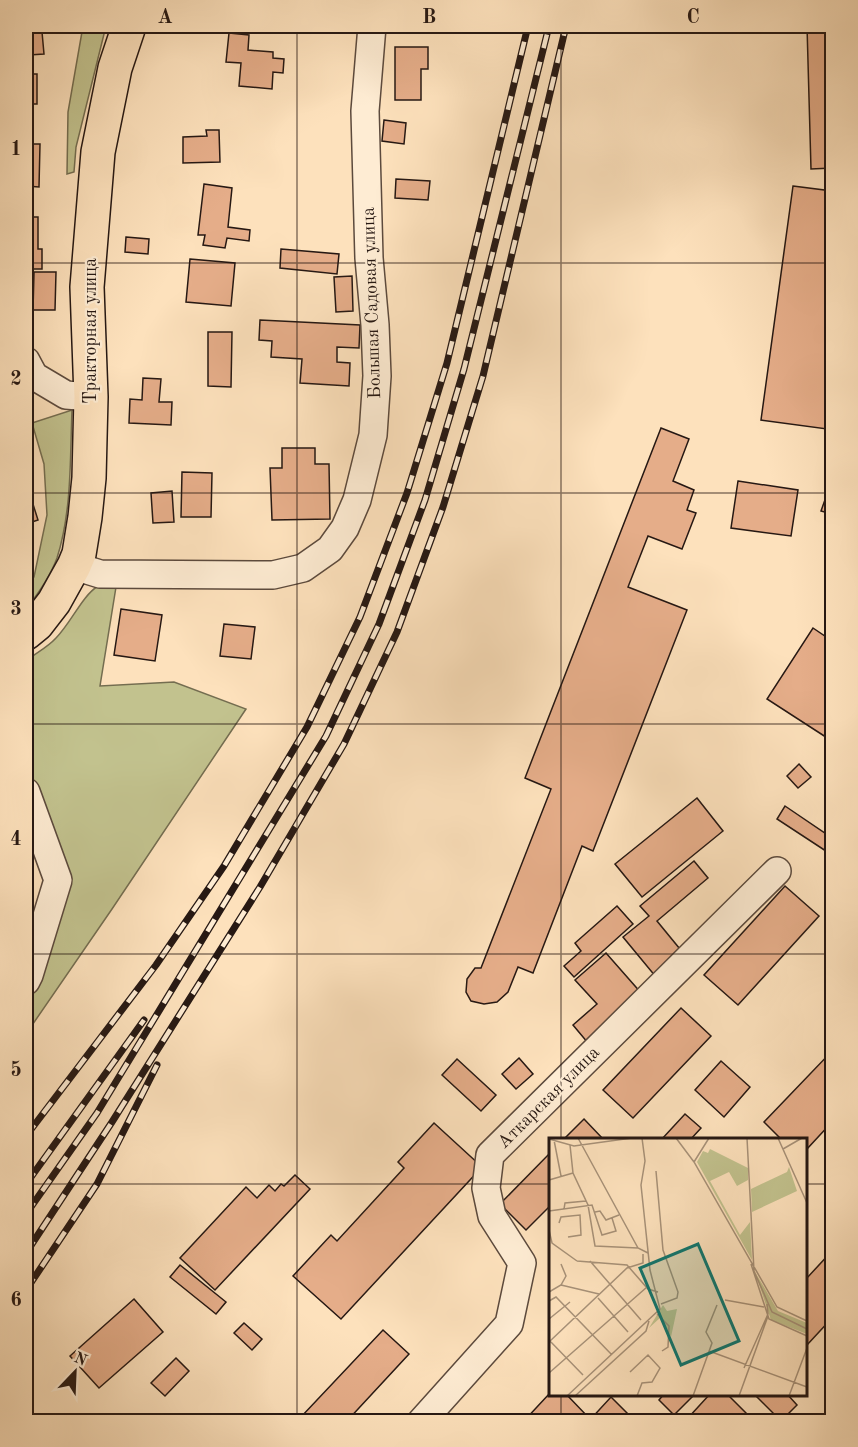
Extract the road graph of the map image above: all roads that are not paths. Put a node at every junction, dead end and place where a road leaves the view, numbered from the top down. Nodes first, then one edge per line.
1 (129, 26) edge
2 (372, 26) edge
3 (26, 361) edge
4 (91, 397) junction
5 (74, 566) junction
6 (26, 633) edge
7 (29, 805) edge
8 (777, 871) dead end
9 (26, 981) edge
10 (429, 1419) edge

1 - 4 main road, Тракторная улица
2 - 5 street, Большая Садовая улица
3 - 4 street
4 - 5 main road, Тракторная улица
5 - 6 main road
7 - 9 street
8 - 10 street, Аткарская улица

